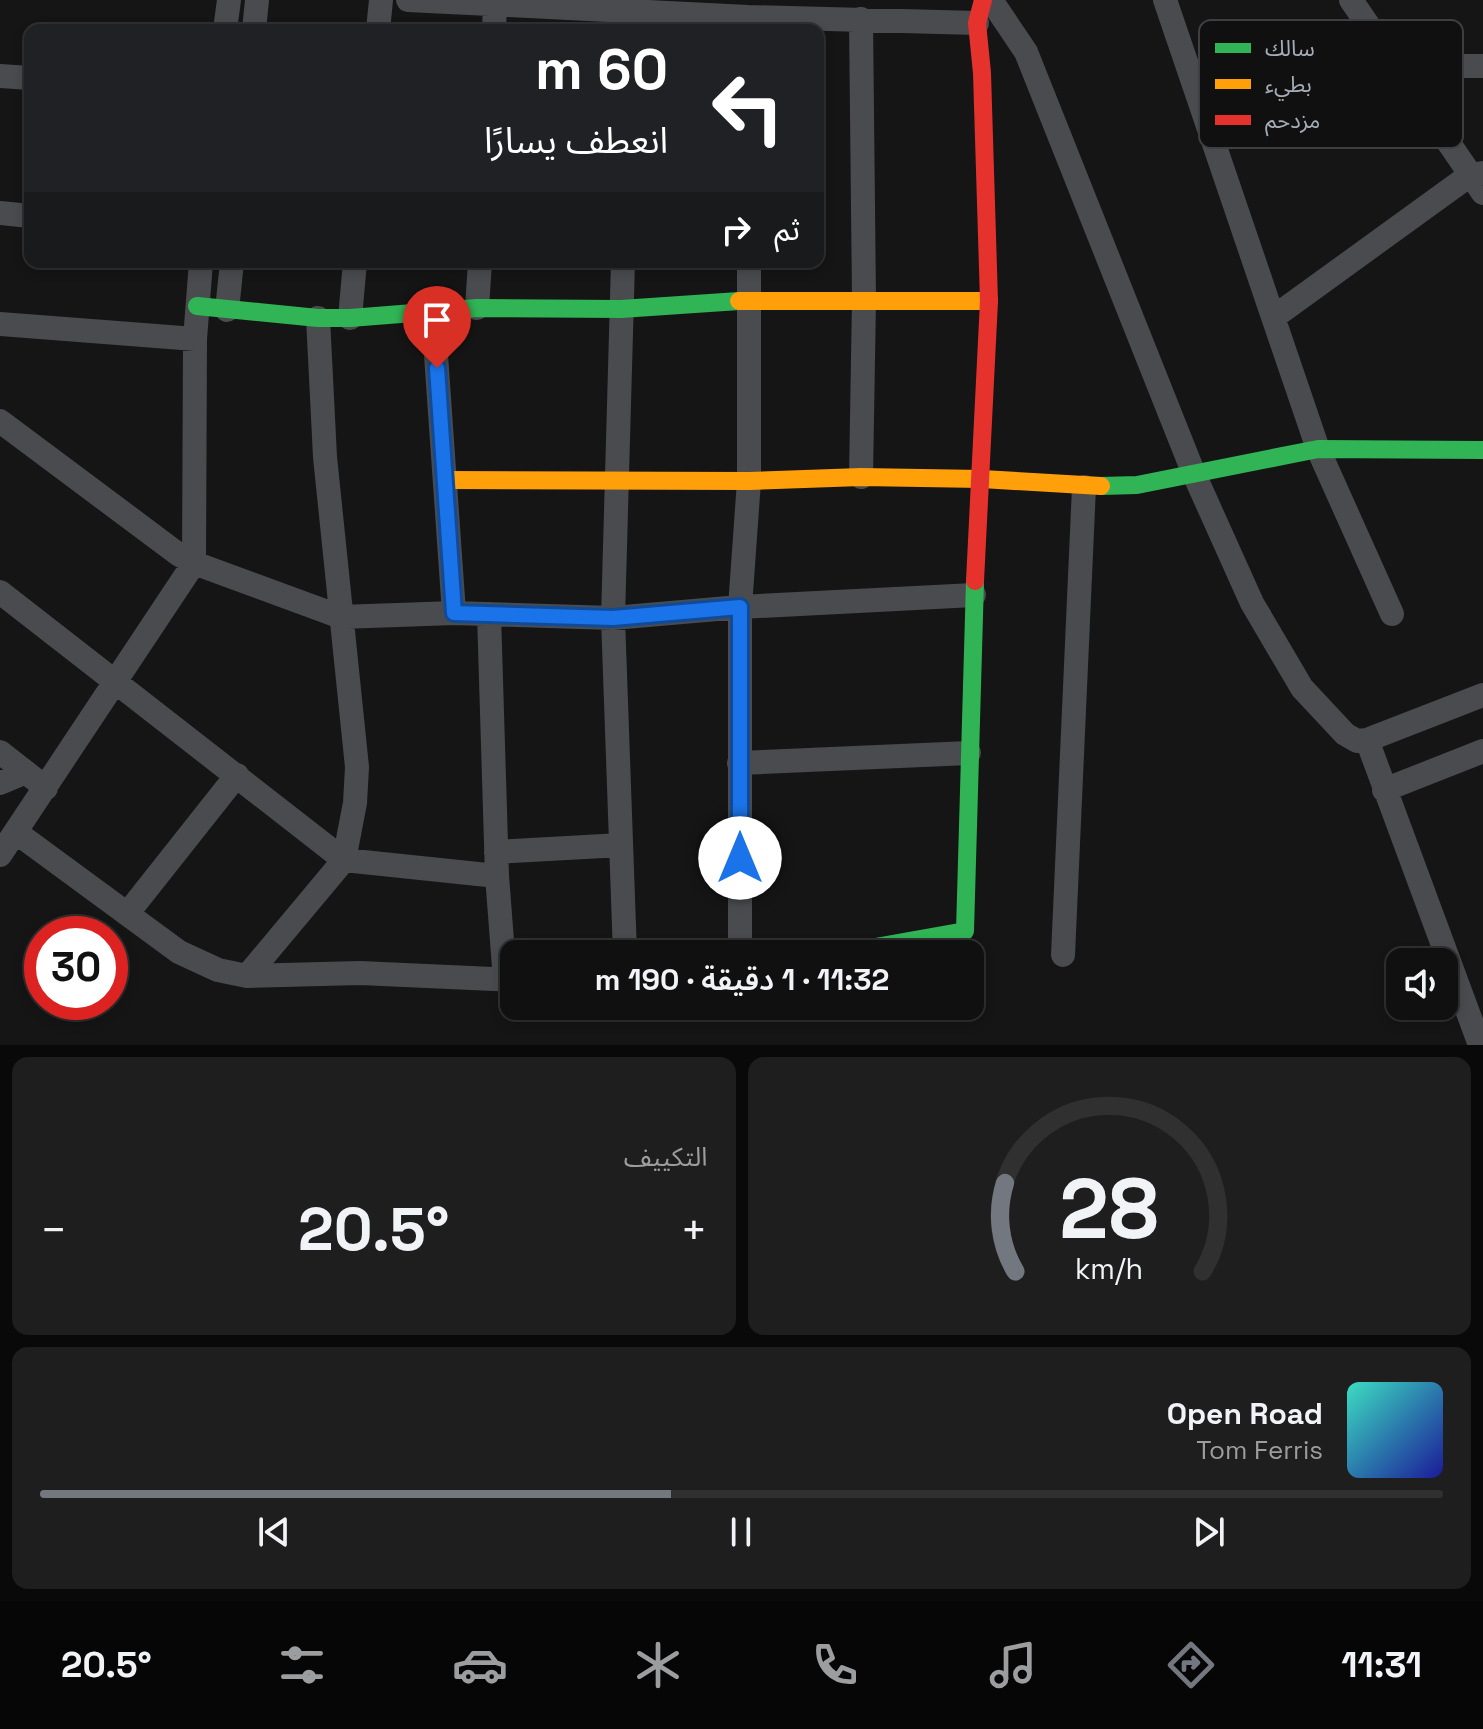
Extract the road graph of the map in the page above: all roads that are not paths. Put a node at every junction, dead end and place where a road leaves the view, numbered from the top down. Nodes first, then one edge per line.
1 (229, 0) edge
2 (257, 0) edge
3 (381, 0) edge
4 (408, 0) edge
5 (991, 0) edge
6 (1165, 0) edge
7 (1351, 0) edge
8 (495, 5) junction
9 (980, 11) edge
10 (861, 19) junction
11 (634, 20) edge
12 (1364, 20) edge
13 (748, 23) edge
14 (226, 24) edge
15 (255, 24) edge
16 (379, 24) edge
17 (494, 24) edge
18 (0, 76) edge
19 (24, 78) edge
20 (1199, 99) edge
21 (1216, 148) edge
22 (1455, 148) edge
23 (1479, 180) edge
24 (0, 213) edge
25 (24, 215) edge
26 (200, 268) edge
27 (231, 268) edge
28 (354, 268) edge
29 (480, 268) edge
30 (623, 268) edge
31 (749, 268) edge
32 (749, 300) junction
33 (864, 300) junction
34 (989, 301) junction
35 (197, 306) junction
36 (477, 308) junction
37 (621, 309) junction
38 (227, 310) junction
39 (433, 312) junction
40 (1274, 317) junction
41 (318, 318) junction
42 (350, 318) junction
43 (0, 324) edge
44 (195, 339) junction
45 (0, 421) edge
46 (1318, 449) junction
47 (1483, 450) edge
48 (1194, 474) junction
49 (861, 477) junction
50 (982, 479) junction
51 (445, 480) junction
52 (617, 480) junction
53 (749, 481) junction
54 (1084, 487) junction
55 (194, 563) junction
56 (0, 592) edge
57 (974, 595) junction
58 (740, 607) junction
59 (454, 613) junction
60 (489, 614) junction
61 (1392, 614) dead end
62 (341, 617) junction
63 (613, 618) junction
64 (115, 680) junction
65 (1483, 695) edge
66 (1367, 740) junction
67 (1483, 751) edge
68 (0, 752) edge
69 (969, 753) junction
70 (739, 763) junction
71 (26, 772) junction
72 (237, 775) junction
73 (0, 783) edge
74 (46, 788) junction
75 (1384, 790) junction
76 (17, 833) junction
77 (621, 845) junction
78 (0, 855) edge
79 (344, 860) junction
80 (497, 864) junction
81 (127, 914) junction
82 (505, 940) edge
83 (624, 940) edge
84 (740, 940) edge
85 (915, 940) edge
86 (1063, 955) dead end
87 (247, 976) junction
88 (500, 980) edge
89 (1480, 1045) edge

1 - 14 street
2 - 15 street
3 - 16 street
4 - 8 street
5 - 48 street
6 - 20 street
7 - 12 street
8 - 11 street
8 - 17 street
9 - 10 street
9 - 34 street
10 - 13 street
10 - 33 street
11 - 13 street
18 - 19 street
21 - 40 street
22 - 23 street
23 - 40 street
24 - 25 street
26 - 35 street
27 - 38 street
28 - 42 street
29 - 36 street
30 - 37 street
31 - 32 street
32 - 33 street
32 - 37 street
32 - 53 street
33 - 34 street
33 - 49 street
34 - 50 street
35 - 38 street
35 - 44 street
36 - 37 street
36 - 39 street
37 - 52 street
38 - 41 street
39 - 42 street
39 - 51 street
40 - 46 street
41 - 42 street
41 - 62 street
43 - 44 street
44 - 55 street
45 - 55 street
46 - 47 street
46 - 48 street
46 - 61 street
48 - 54 street
48 - 66 street
49 - 50 street
49 - 53 street
50 - 54 street
50 - 57 street
51 - 52 street
51 - 59 street
52 - 53 street
52 - 63 street
53 - 58 street
54 - 86 street
55 - 62 street
55 - 64 street
56 - 64 street
57 - 58 street
57 - 69 street
58 - 63 street
58 - 70 street
59 - 60 street
59 - 62 street
60 - 63 street
60 - 80 street
62 - 79 street
63 - 77 street
64 - 72 street
64 - 74 street
65 - 66 street
66 - 75 street
67 - 75 street
68 - 71 street
69 - 70 street
69 - 85 street
70 - 84 street
71 - 73 street
71 - 74 street
72 - 79 street
72 - 81 street
74 - 76 street
75 - 89 street
76 - 78 street
76 - 81 street
77 - 80 street
77 - 83 street
79 - 80 street
79 - 87 street
80 - 82 street
81 - 87 street
87 - 88 street

